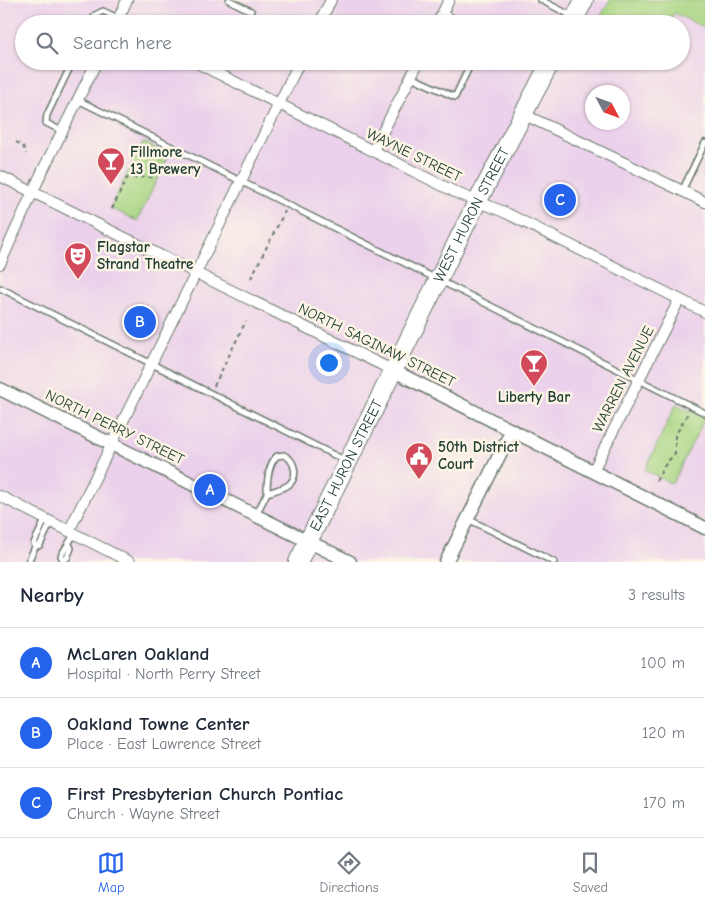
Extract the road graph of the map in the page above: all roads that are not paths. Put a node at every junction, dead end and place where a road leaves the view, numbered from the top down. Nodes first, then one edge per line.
1 (127, 0) edge
2 (229, 0) edge
3 (331, 0) edge
4 (450, 0) edge
5 (541, 0) edge
6 (584, 0) edge
7 (251, 11) dead end
8 (443, 13) joint
9 (96, 15) edge
10 (108, 15) edge
11 (120, 15) edge
12 (324, 15) edge
13 (447, 15) edge
14 (564, 15) edge
15 (576, 15) edge
16 (69, 70) edge
17 (92, 70) edge
18 (211, 70) edge
19 (296, 70) edge
20 (414, 70) edge
21 (468, 70) edge
22 (546, 70) edge
23 (411, 77) junction
24 (78, 99) junction
25 (279, 104) junction
26 (523, 114) junction
27 (62, 131) junction
28 (705, 143) edge
29 (373, 151) junction
30 (0, 176) edge
31 (241, 181) junction
32 (682, 191) junction
33 (33, 192) junction
34 (478, 201) junction
35 (705, 202) edge
36 (0, 264) edge
37 (195, 273) junction
38 (438, 279) junction
39 (0, 288) edge
40 (679, 300) junction
41 (705, 312) edge
42 (152, 363) junction
43 (394, 371) junction
44 (639, 380) junction
45 (0, 389) edge
46 (705, 413) edge
47 (512, 430) junction
48 (112, 444) junction
49 (348, 462) junction
50 (593, 471) junction
51 (267, 492) junction
52 (0, 496) edge
53 (256, 515) junction
54 (468, 519) junction
55 (48, 521) junction
56 (705, 528) edge
57 (72, 532) junction
58 (309, 542) junction
59 (62, 561) edge
60 (28, 562) edge
61 (130, 562) edge
62 (298, 562) edge
63 (350, 562) edge
64 (446, 562) edge
65 (554, 562) edge

1 - 11 street
2 - 7 lane
3 - 12 street
4 - 8 street
5 - 14 lane
6 - 15 highway
8 - 13 lane
9 - 10 lane
16 - 27 lane
17 - 24 street
18 - 25 street, WAYNE STREET
19 - 25 street
20 - 23 street
21 - 23 lane
22 - 26 highway, WEST HURON STREET
23 - 29 street
24 - 27 street
24 - 31 lane
25 - 29 street, WAYNE STREET
25 - 31 street
26 - 32 street
26 - 34 highway, WEST HURON STREET
27 - 33 street
28 - 32 lane
29 - 34 street, WAYNE STREET
30 - 33 street, NORTH SAGINAW STREET
31 - 37 street
31 - 38 lane
32 - 35 street
33 - 36 street
33 - 37 street, NORTH SAGINAW STREET
34 - 38 highway, WEST HURON STREET
34 - 40 street, WAYNE STREET
37 - 42 street
37 - 43 street, NORTH SAGINAW STREET
38 - 43 highway, WEST HURON STREET
38 - 44 lane
39 - 42 lane
40 - 41 street, WAYNE STREET
40 - 44 street, WARREN AVENUE
42 - 48 street
42 - 49 lane
43 - 47 street, NORTH SAGINAW STREET
43 - 49 highway, EAST HURON STREET
44 - 46 lane
44 - 50 street, WARREN AVENUE
45 - 48 street, NORTH PERRY STREET
47 - 50 street, NORTH SAGINAW STREET
47 - 54 street
48 - 53 street, NORTH PERRY STREET
48 - 57 street
49 - 58 highway, EAST HURON STREET
50 - 56 street, NORTH SAGINAW STREET
51 - 51 lane
51 - 53 lane
52 - 55 street
53 - 58 street, NORTH PERRY STREET
54 - 64 street
54 - 65 lane
55 - 57 street
55 - 60 lane
57 - 59 lane
57 - 61 street
58 - 62 highway, EAST HURON STREET
58 - 63 street, NORTH PERRY STREET

